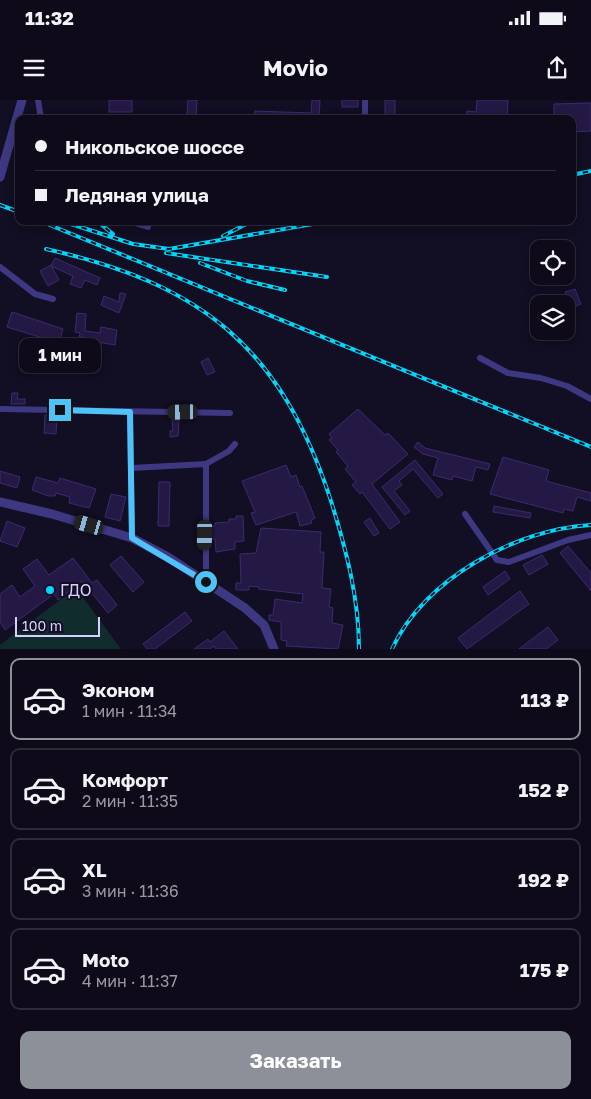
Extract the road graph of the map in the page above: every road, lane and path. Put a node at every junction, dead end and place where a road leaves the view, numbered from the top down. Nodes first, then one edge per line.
1 (22, 100) edge
2 (38, 100) edge
3 (365, 100) edge
4 (18, 115) edge
5 (40, 115) edge
6 (365, 115) edge
7 (15, 125) edge
8 (0, 177) edge
9 (141, 225) edge
10 (148, 227) dead end
11 (0, 267) edge
12 (53, 299) dead end
13 (480, 358) dead end
14 (591, 399) edge
15 (0, 409) edge
16 (130, 412) junction
17 (230, 413) dead end
18 (235, 444) dead end
19 (206, 464) junction
20 (131, 468) junction
21 (0, 502) edge
22 (465, 514) dead end
23 (591, 535) edge
24 (132, 538) junction
25 (206, 582) junction
26 (274, 649) edge

1 - 4 street
2 - 5 street
3 - 6 street
7 - 8 street
9 - 10 street
11 - 12 street
13 - 14 street
15 - 16 street
16 - 17 street
16 - 20 street
18 - 19 street
19 - 20 street
19 - 25 street
20 - 24 street
21 - 24 street
22 - 23 street
24 - 25 street
25 - 26 street

